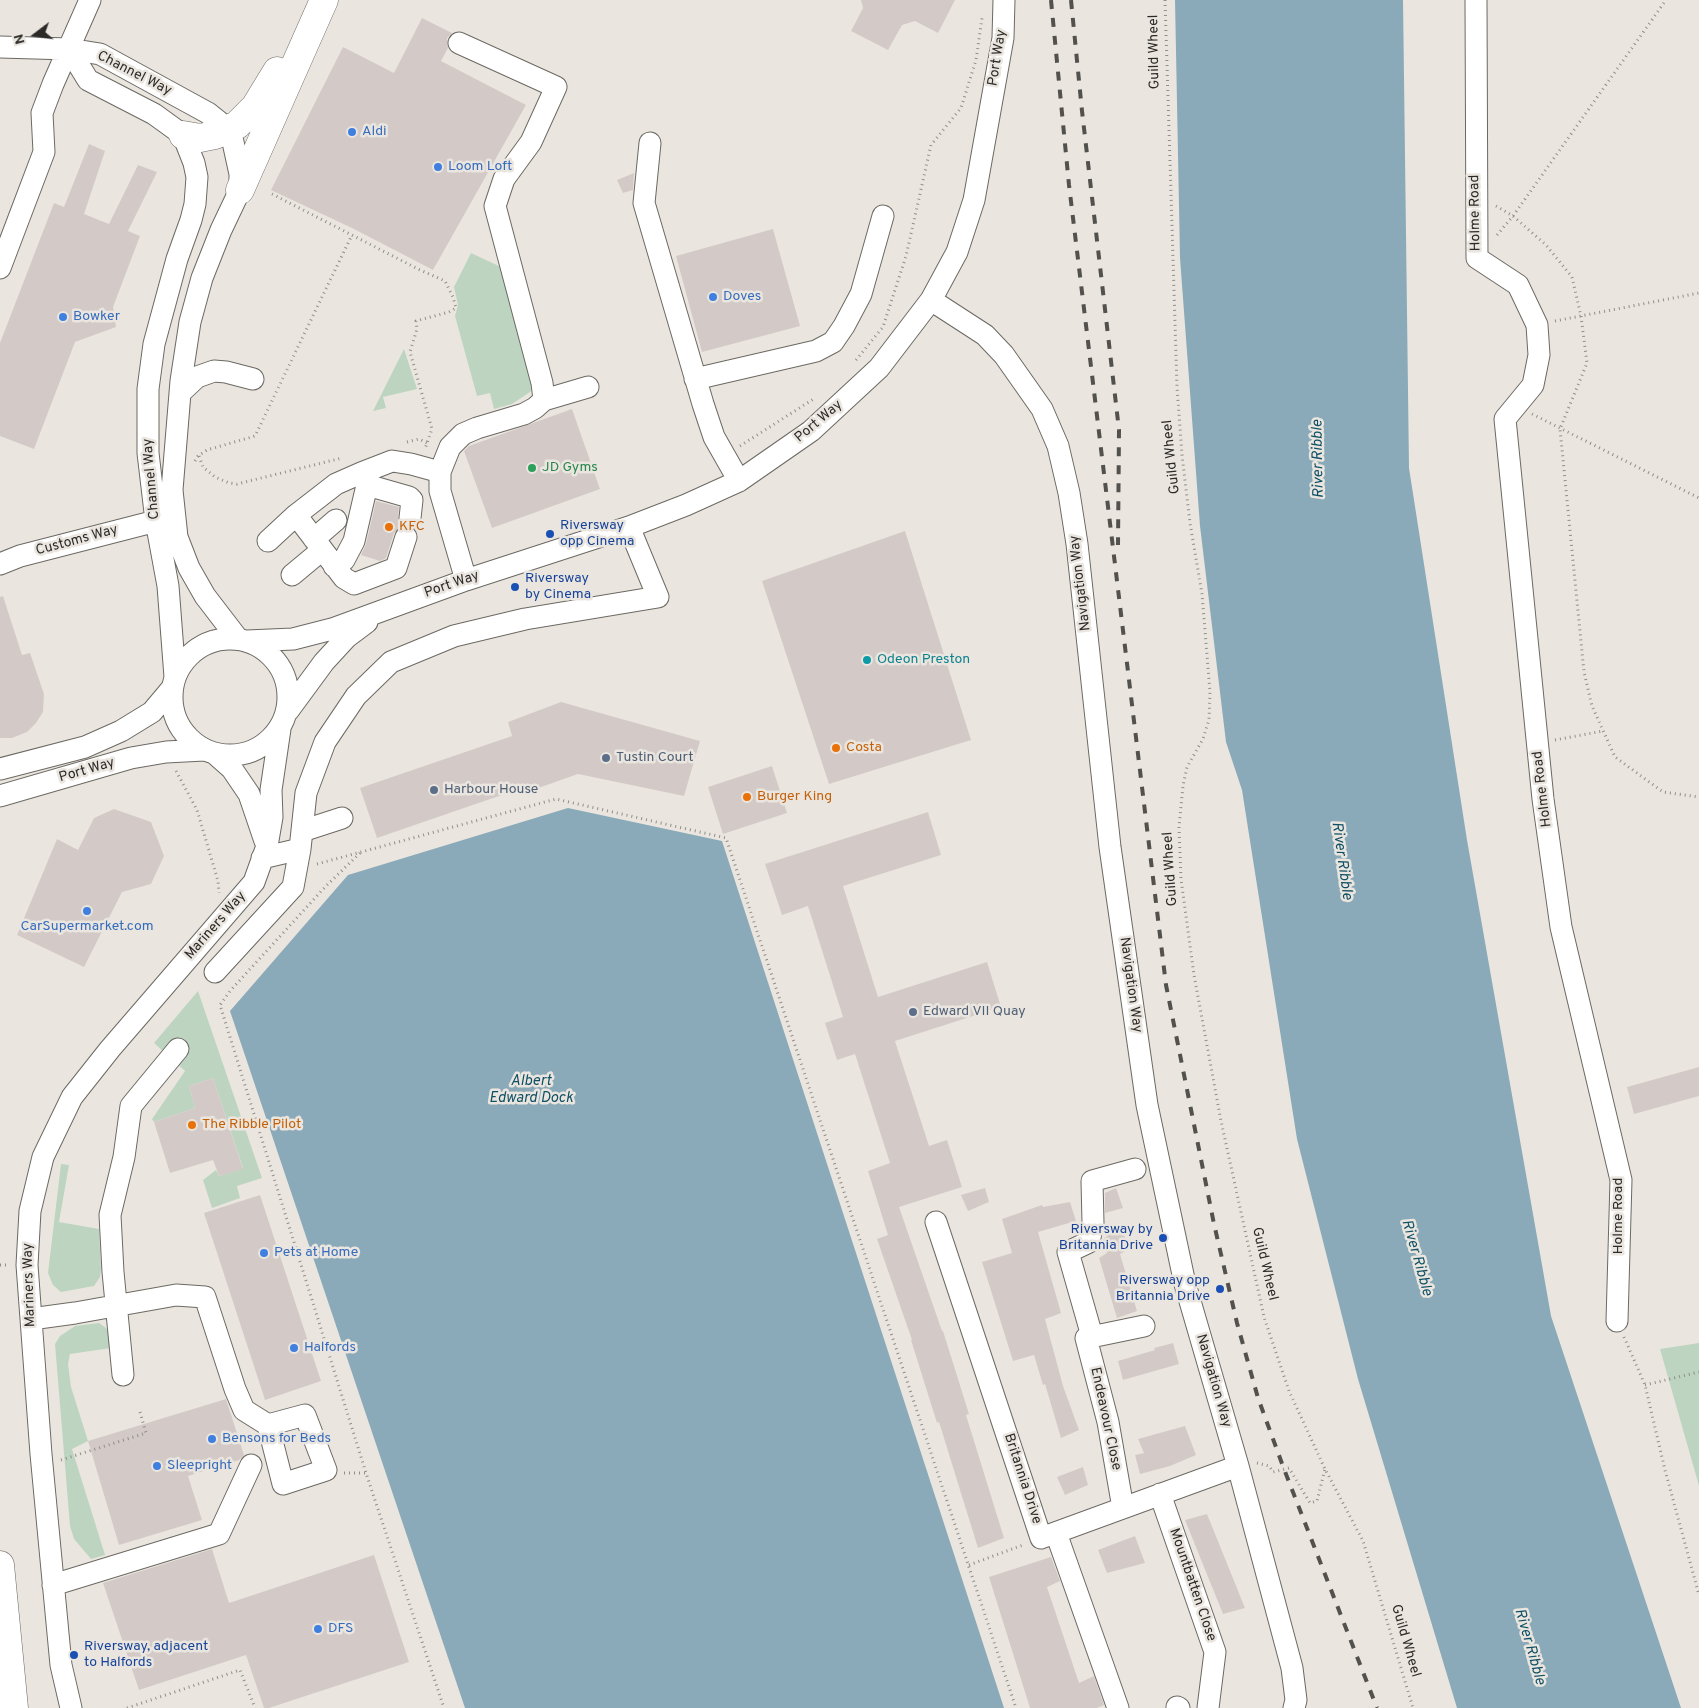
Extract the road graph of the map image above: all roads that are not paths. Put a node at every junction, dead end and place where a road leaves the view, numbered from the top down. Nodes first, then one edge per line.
1 (90, 0) edge
2 (317, 0) edge
3 (324, 0) edge
4 (1004, 0) edge
5 (1476, 0) edge
6 (459, 43) dead end
7 (0, 46) edge
8 (69, 49) junction
9 (227, 130) junction
10 (183, 135) junction
11 (650, 143) dead end
12 (240, 190) junction
13 (884, 216) dead end
14 (0, 268) edge
15 (931, 300) junction
16 (188, 335) junction
17 (214, 371) junction
18 (253, 379) dead end
19 (695, 379) junction
20 (588, 387) dead end
21 (180, 393) junction
22 (544, 400) junction
23 (440, 472) junction
24 (740, 481) junction
25 (296, 515) junction
26 (336, 520) dead end
27 (156, 521) junction
28 (629, 527) junction
29 (268, 541) dead end
30 (323, 552) junction
31 (0, 564) edge
32 (292, 575) dead end
33 (466, 580) junction
34 (383, 610) junction
35 (242, 640) junction
36 (174, 682) junction
37 (284, 720) junction
38 (210, 752) junction
39 (0, 769) edge
40 (0, 796) edge
41 (342, 818) dead end
42 (301, 840) junction
43 (264, 852) junction
44 (215, 972) dead end
45 (178, 1049) dead end
46 (1135, 1169) dead end
47 (936, 1222) dead end
48 (116, 1305) junction
49 (31, 1319) junction
50 (1617, 1320) road end
51 (1144, 1326) dead end
52 (1092, 1336) junction
53 (124, 1376) dead end
54 (268, 1425) dead end
55 (251, 1464) dead end
56 (1238, 1466) junction
57 (1160, 1494) junction
58 (1123, 1508) junction
59 (1049, 1536) junction
60 (0, 1565) edge
61 (53, 1586) junction
62 (14, 1708) edge
63 (71, 1708) edge
64 (1118, 1708) edge
65 (1208, 1708) edge
66 (1294, 1708) edge

1 - 8 street
2 - 9 highway
3 - 12 highway
4 - 15 street, Port Way
5 - 50 street, Holme Road
6 - 22 street
7 - 8 street
8 - 9 street, Channel Way
8 - 10 street, Channel Way
8 - 14 street
9 - 10 highway
9 - 12 street, Channel Way
10 - 27 street, Channel Way
11 - 19 street
12 - 16 street, Channel Way
13 - 19 street
15 - 24 street, Port Way
15 - 56 street, Navigation Way
16 - 17 street
16 - 21 street, Channel Way
17 - 18 street
17 - 21 street
19 - 24 street
20 - 22 street
21 - 35 street, Channel Way
22 - 23 street
23 - 25 street
23 - 33 street
24 - 28 street, Port Way
25 - 29 street
25 - 30 street
26 - 30 street
27 - 31 street, Customs Way
27 - 36 street, Channel Way
28 - 33 street, Port Way
28 - 42 street
30 - 30 street
30 - 32 street
33 - 34 street, Port Way
34 - 35 street, Port Way
34 - 37 street, Port Way
35 - 36 street
35 - 37 street
36 - 38 street
36 - 39 street, Port Way
37 - 38 street
37 - 43 street, Mariners Way
38 - 40 street, Port Way
38 - 43 street
41 - 42 street
42 - 43 street
42 - 44 street
43 - 49 street, Mariners Way
45 - 48 street
46 - 52 street, Endeavour Close
47 - 59 street, Britannia Drive
48 - 49 street
48 - 53 street
48 - 54 street
49 - 61 street, Mariners Way
51 - 52 street
52 - 58 street, Endeavour Close
55 - 61 street
56 - 57 street, Britannia Drive
56 - 66 street, Navigation Way
57 - 58 street, Britannia Drive
57 - 65 street, Mountbatten Close
58 - 59 street, Britannia Drive
59 - 64 street
60 - 62 highway
61 - 63 street, Mariners Way

